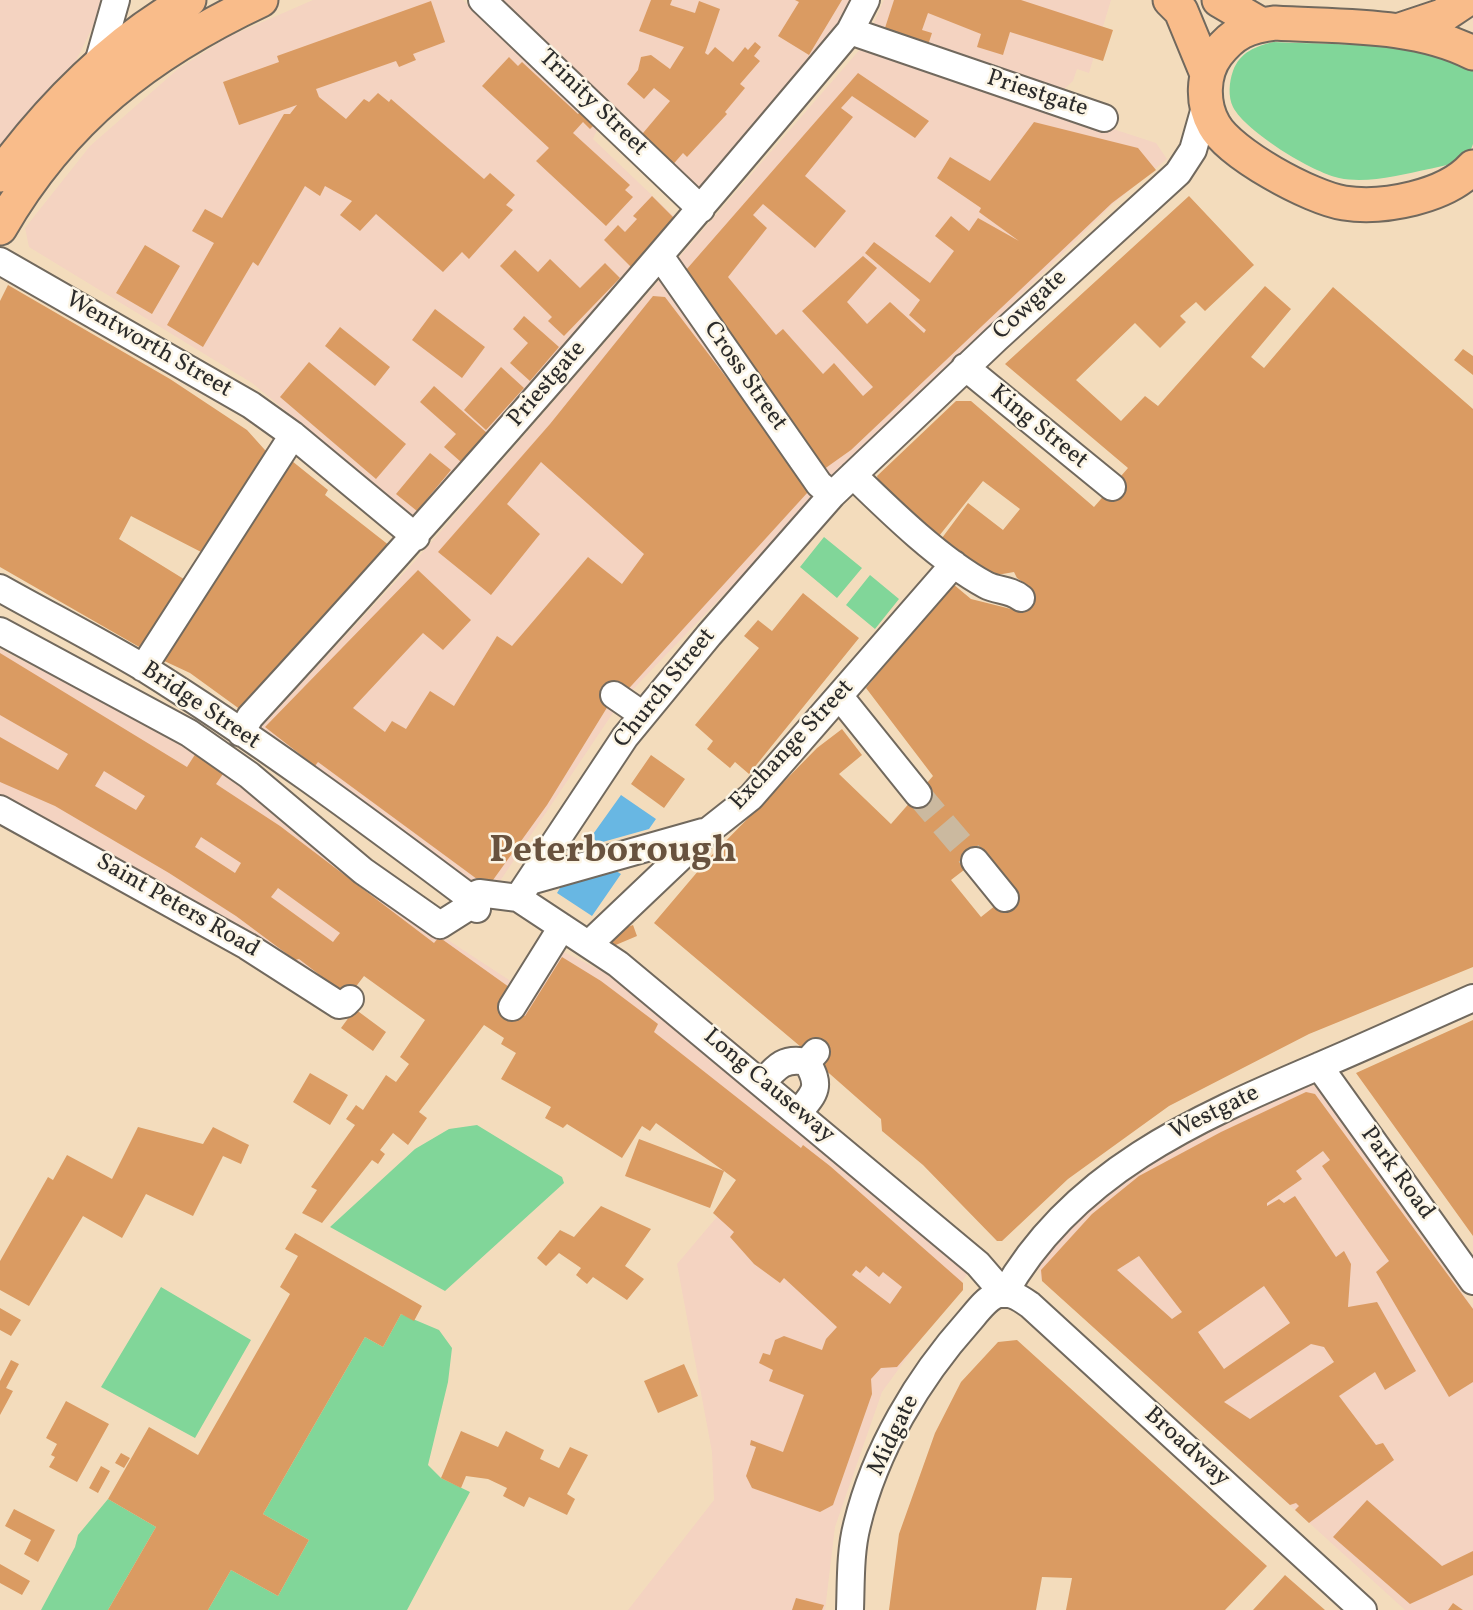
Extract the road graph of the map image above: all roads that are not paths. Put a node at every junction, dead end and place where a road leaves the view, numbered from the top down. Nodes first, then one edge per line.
1 (116, 0) edge
2 (185, 0) edge
3 (261, 0) edge
4 (482, 0) edge
5 (866, 0) edge
6 (1170, 0) edge
7 (1219, 0) edge
8 (1466, 0) edge
9 (1260, 24) junction
10 (850, 31) junction
11 (1394, 31) junction
12 (1473, 53) edge
13 (96, 70) junction
14 (1206, 89) junction
15 (1104, 118) dead end
16 (1473, 167) edge
17 (0, 174) edge
18 (1429, 195) junction
19 (1473, 195) edge
20 (701, 209) junction
21 (0, 228) edge
22 (660, 256) junction
23 (0, 261) edge
24 (965, 367) junction
25 (293, 435) junction
26 (853, 475) junction
27 (1112, 487) dead end
28 (832, 495) junction
29 (416, 537) junction
30 (954, 564) junction
31 (0, 588) edge
32 (1021, 598) dead end
33 (0, 631) edge
34 (143, 668) junction
35 (614, 695) dead end
36 (840, 696) junction
37 (643, 715) junction
38 (246, 725) junction
39 (918, 794) tunnel mouth
40 (0, 809) edge
41 (708, 831) junction
42 (392, 839) junction
43 (975, 861) tunnel mouth
44 (358, 877) junction
45 (524, 890) junction
46 (1004, 898) dead end
47 (469, 902) junction
48 (562, 927) junction
49 (589, 944) junction
50 (1473, 998) edge
51 (350, 999) dead end
52 (512, 1007) dead end
53 (1319, 1066) junction
54 (763, 1082) junction
55 (799, 1112) junction
56 (1473, 1281) edge
57 (1004, 1294) junction
58 (850, 1610) edge
59 (1363, 1610) edge

1 - 13 street
2 - 13 main road
3 - 21 main road
4 - 20 street, Trinity Street
5 - 10 street, Priestgate
6 - 14 main road
7 - 9 main road
8 - 11 main road
9 - 11 main road
9 - 14 main road
10 - 15 street, Priestgate
10 - 20 street, Priestgate
11 - 12 main road
13 - 17 main road
14 - 18 main road
14 - 24 street, Cowgate
16 - 18 main road
18 - 19 main road
20 - 22 street, Priestgate
22 - 28 street, Cross Street
22 - 29 street, Priestgate
23 - 25 street, Wentworth Street
24 - 26 street, Cowgate
24 - 27 street, King Street
25 - 29 street, Wentworth Street
25 - 34 street
26 - 28 street, Cowgate
26 - 30 street
28 - 37 street, Church Street
29 - 38 street, Priestgate
30 - 32 street
30 - 36 street, Exchange Street
31 - 34 street, Bridge Street
33 - 44 street, Bridge Street
34 - 38 street, Bridge Street
35 - 37 street
36 - 39 street
36 - 41 street, Exchange Street
37 - 45 street, Church Street
38 - 42 street, Bridge Street
40 - 51 street, Saint Peters Road
41 - 45 street
41 - 49 street, Exchange Street
42 - 44 street
42 - 47 street, Bridge Street
43 - 46 street
44 - 47 street, Bridge Street
45 - 47 street
45 - 48 street, Long Causeway
48 - 49 street, Long Causeway
48 - 52 street
49 - 54 street, Long Causeway
50 - 53 street, Westgate
53 - 56 street, Park Road
53 - 57 street, Westgate
54 - 55 street, Long Causeway
54 - 55 street
55 - 57 street, Long Causeway
57 - 58 street, Midgate
57 - 59 street, Broadway

